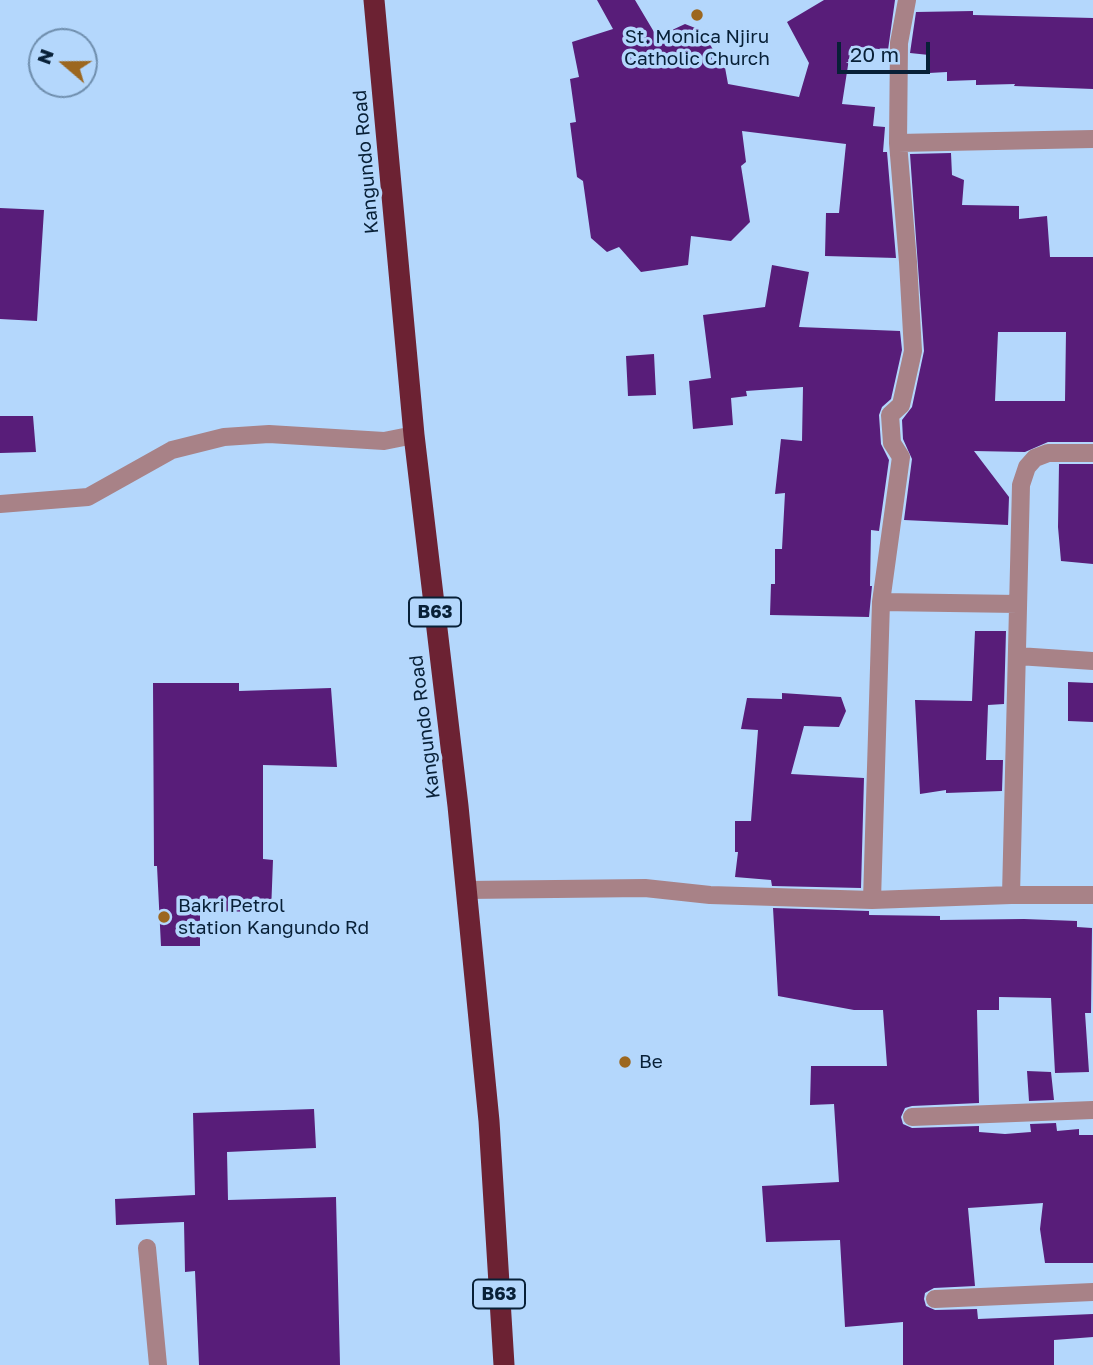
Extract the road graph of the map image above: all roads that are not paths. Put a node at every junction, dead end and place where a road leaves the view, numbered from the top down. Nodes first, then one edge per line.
1 (374, 0) edge
2 (907, 0) edge
3 (1093, 139) edge
4 (898, 143) junction
5 (414, 435) junction
6 (1093, 453) edge
7 (0, 504) edge
8 (881, 602) junction
9 (1018, 604) junction
10 (1018, 656) junction
11 (1093, 661) edge
12 (466, 890) junction
13 (1011, 895) junction
14 (1093, 895) edge
15 (872, 900) junction
16 (1093, 1110) edge
17 (912, 1117) dead end
18 (147, 1248) dead end
19 (1093, 1292) edge
20 (935, 1299) dead end
21 (158, 1365) edge
22 (504, 1365) edge

1 - 5 highway, Kangundo Road / B63
2 - 4 street
3 - 4 street
4 - 8 street
5 - 7 street
5 - 12 highway, Kangundo Road / B63
6 - 9 street
8 - 9 street
8 - 15 street
9 - 10 street
10 - 11 street
10 - 13 street
12 - 15 street
12 - 22 highway, Kangundo Road / B63
13 - 14 street
13 - 15 street
16 - 17 street
18 - 21 street
19 - 20 street

